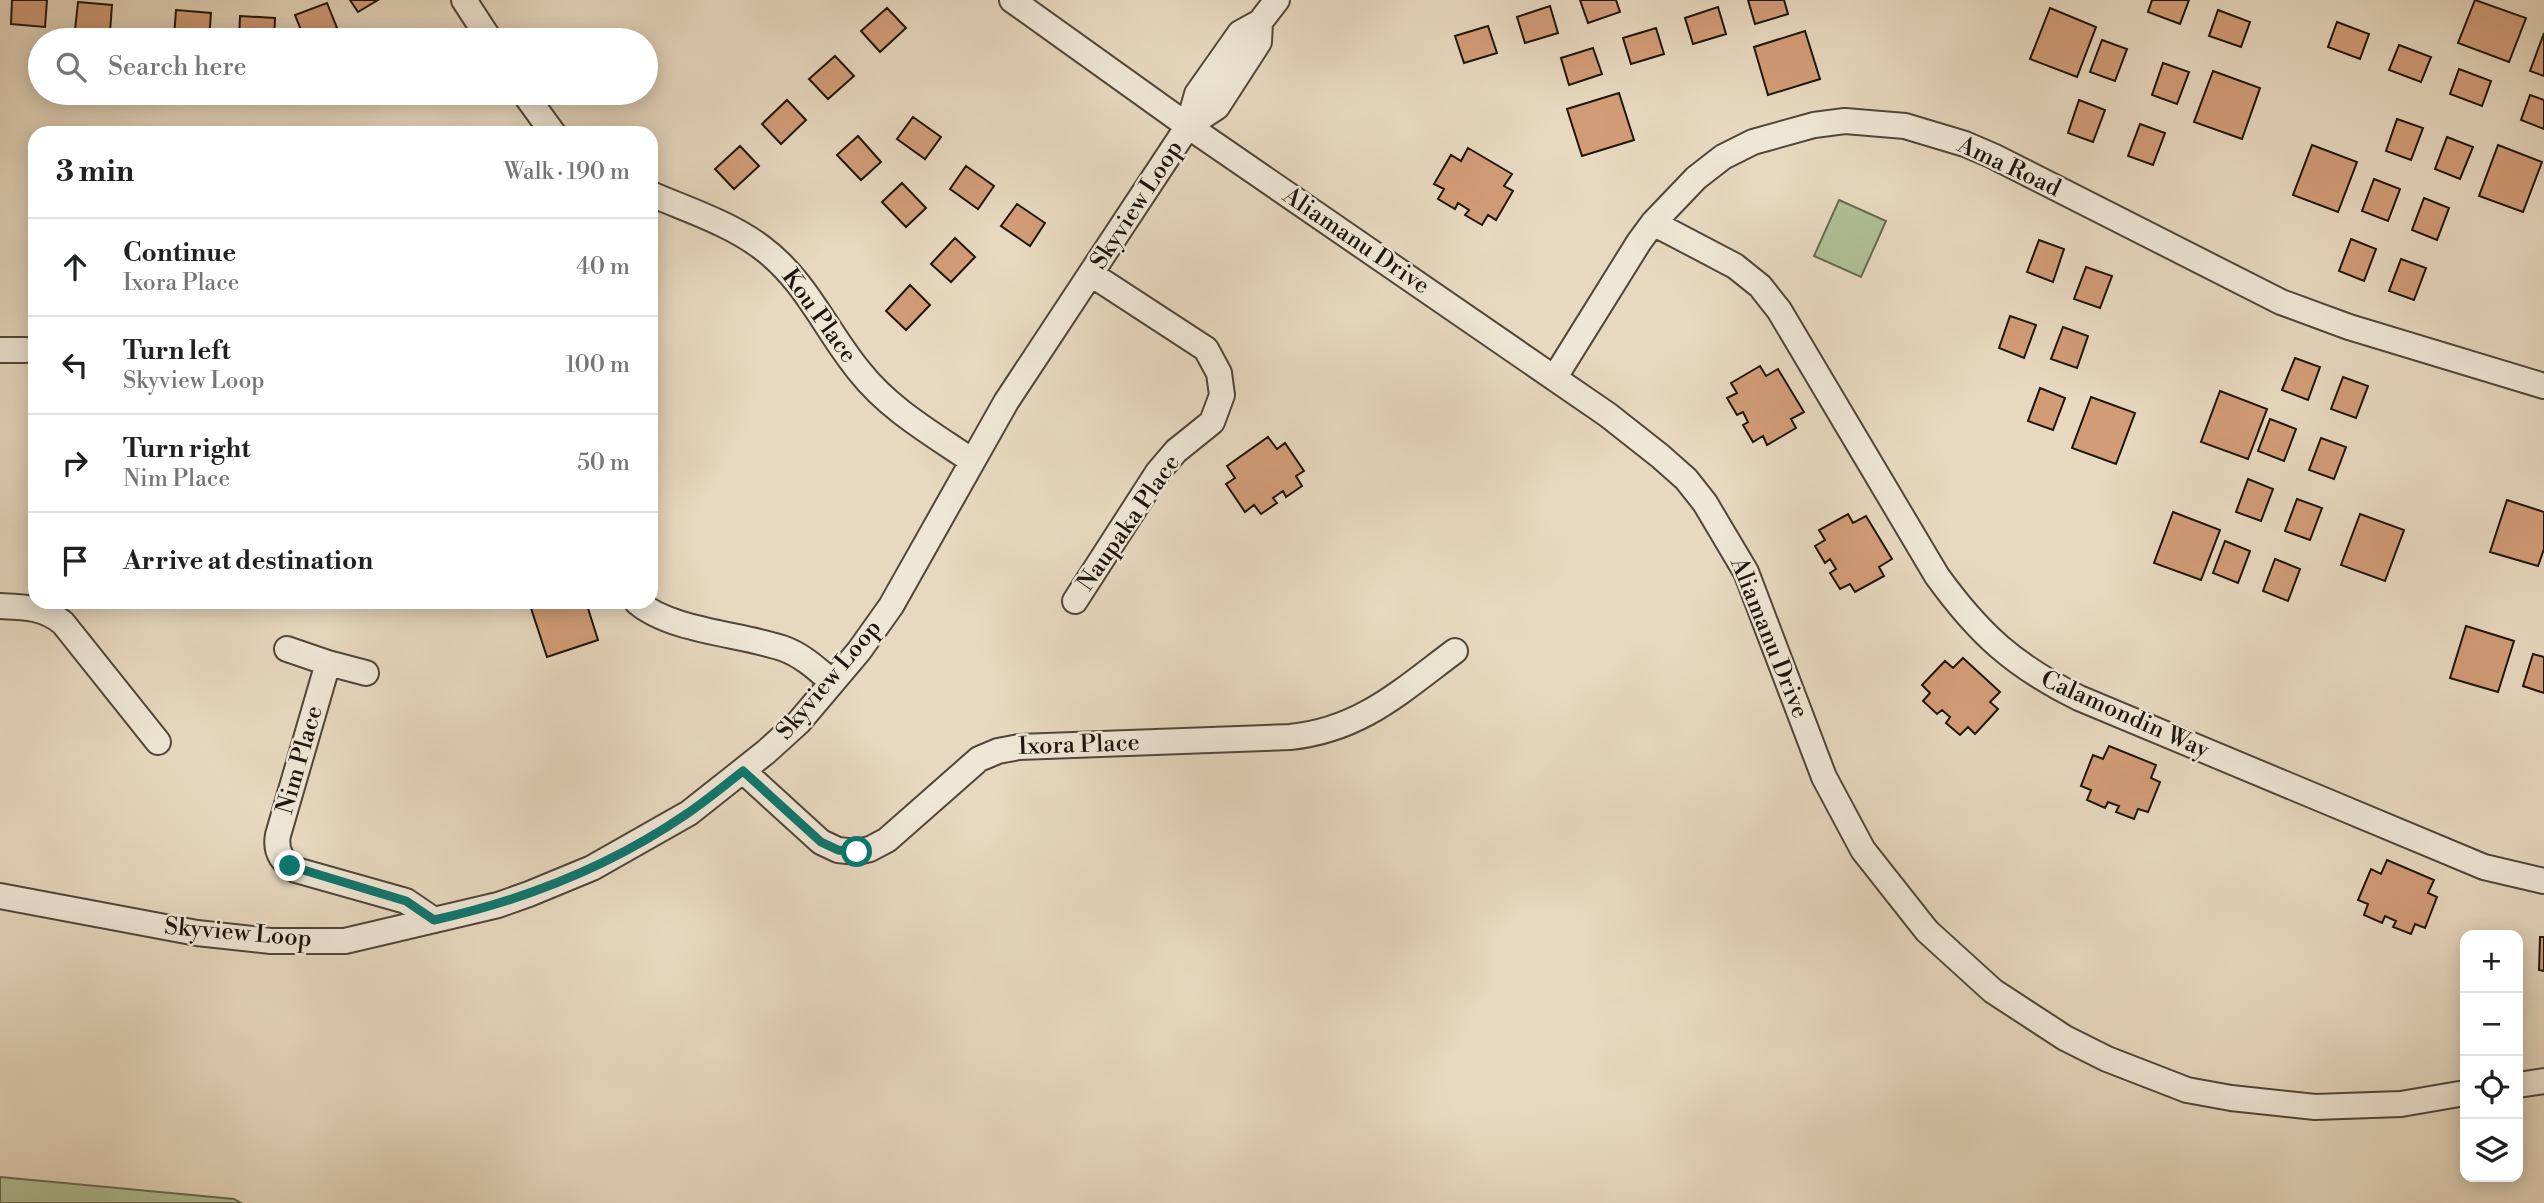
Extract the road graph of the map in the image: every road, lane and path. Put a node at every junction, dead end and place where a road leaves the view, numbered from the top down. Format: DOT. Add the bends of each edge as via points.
graph roads {
  1 [pos="464,0"];
  2 [pos="1012,0"];
  3 [pos="1277,0"];
  4 [pos="482,28"];
  5 [pos="530,105"];
  6 [pos="540,126"];
  7 [pos="1188,126"];
  8 [pos="658,197"];
  9 [pos="1653,223"];
  10 [pos="1091,274"];
  11 [pos="0,350"];
  12 [pos="25,350"];
  13 [pos="1555,377"];
  14 [pos="2544,386"];
  15 [pos="972,461"];
  16 [pos="1075,601"];
  17 [pos="0,606"];
  18 [pos="28,608"];
  19 [pos="37,609"];
  20 [pos="648,609"];
  21 [pos="287,649"];
  22 [pos="1455,652"];
  23 [pos="328,663"];
  24 [pos="366,673"];
  25 [pos="832,682"];
  26 [pos="158,742"];
  27 [pos="743,771"];
  28 [pos="2544,881"];
  29 [pos="0,896"];
  30 [pos="434,920"];
  31 [pos="2544,1081"];
  32 [pos="2523,1084"];
  33 [pos="2460,1095"];
  1 -- 4 [label="street"];
  2 -- 7 [label="street, Aliamanu Drive"];
  3 -- 7 [label="street, Skyview Loop" via="1260,22 1240,33 1197,94"];
  5 -- 6 [label="street"];
  7 -- 10 [label="street, Skyview Loop"];
  7 -- 13 [label="street, Aliamanu Drive"];
  8 -- 15 [label="street, Kou Place" via="743,235 771,255 796,279 878,392"];
  9 -- 13 [label="street, Ama Road"];
  9 -- 14 [label="street, Ama Road" via="1696,178 1752,142 1845,121 1905,125 1993,156 2291,306"];
  9 -- 28 [label="street, Calamondin Way" via="1735,266 1760,286 1779,310 1937,576 1984,635 2013,660 2078,698 2472,862"];
  10 -- 15 [label="street, Skyview Loop"];
  10 -- 16 [label="street, Naupaka Place" via="1206,349 1217,367 1222,395 1212,422 1158,472"];
  11 -- 12 [label="street"];
  13 -- 33 [label="street, Aliamanu Drive" via="1634,434 1686,479 1705,503 1746,572 1824,777 1863,850 1927,931 1993,991 2065,1038 2186,1090 2315,1107 2402,1104"];
  15 -- 25 [label="street, Skyview Loop" via="891,606"];
  17 -- 18 [label="street"];
  19 -- 26 [label="street" via="58,619"];
  20 -- 25 [label="street" via="662,618 783,649 805,659"];
  21 -- 23 [label="street"];
  22 -- 27 [label="street, Ixora Place" via="1374,710 1325,732 998,751 970,765 887,840 863,851 844,852 821,842"];
  23 -- 24 [label="street"];
  23 -- 30 [label="street, Nim Place" via="278,835 279,852 296,870 406,901"];
  25 -- 27 [label="street, Skyview Loop" via="799,722"];
  27 -- 30 [label="street, Skyview Loop" via="688,813 592,868 498,905"];
  29 -- 30 [label="street, Skyview Loop" via="197,933 271,941 345,941"];
  31 -- 32 [label="street"];
}
